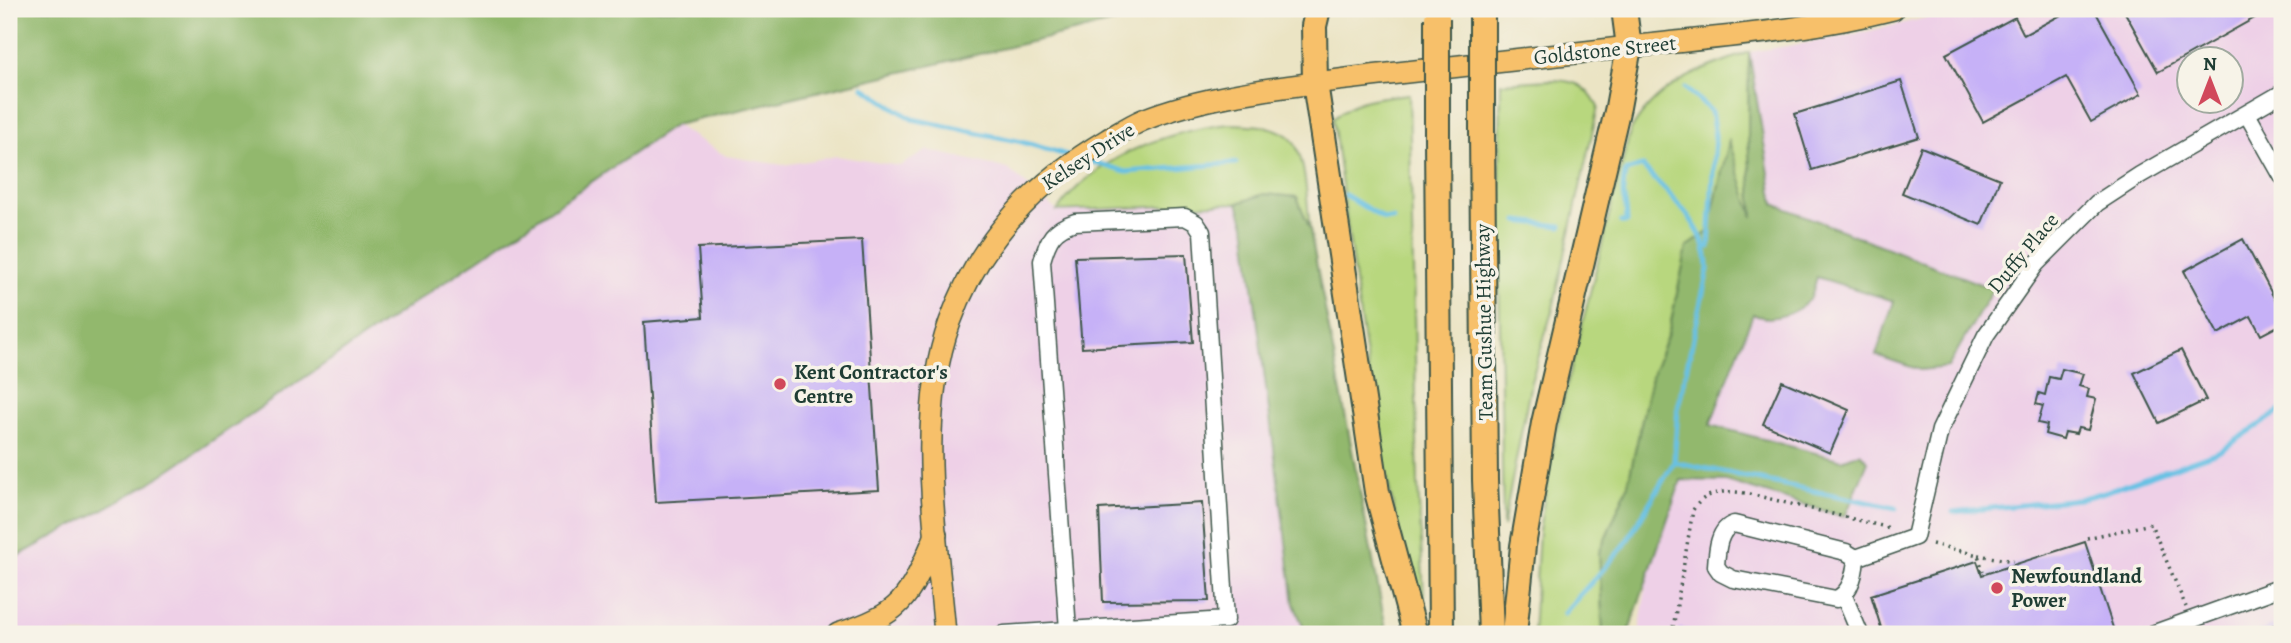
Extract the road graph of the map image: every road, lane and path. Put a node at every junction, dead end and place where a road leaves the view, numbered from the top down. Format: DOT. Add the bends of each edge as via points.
graph roads {
  1 [pos="1318,9"];
  2 [pos="1624,9"];
  3 [pos="1893,9"];
  4 [pos="1482,10"];
  5 [pos="1437,13"];
  6 [pos="1629,47"];
  7 [pos="1315,83"];
  8 [pos="2282,93"];
  9 [pos="2247,114"];
  10 [pos="2282,176"];
  11 [pos="937,533"];
  12 [pos="2087,538"];
  13 [pos="1932,544"];
  14 [pos="1978,555"];
  15 [pos="1856,558"];
  16 [pos="2013,561"];
  17 [pos="1983,571"];
  18 [pos="2282,587"];
  19 [pos="1844,596"];
  20 [pos="2186,608"];
  21 [pos="1078,631"];
  22 [pos="838,634"];
  23 [pos="945,634"];
  24 [pos="1004,634"];
  25 [pos="1415,634"];
  26 [pos="1441,634"];
  27 [pos="1491,634"];
  28 [pos="1514,634"];
  29 [pos="1860,634"];
  30 [pos="2152,634"];
  1 -- 7 [label="highway"];
  2 -- 6 [label="highway"];
  3 -- 6 [label="main road, Goldstone Street" via="1783,31"];
  4 -- 27 [label="highway, Team Gushue Highway, bridge" via="1485,480"];
  5 -- 26 [label="highway, bridge"];
  6 -- 7 [label="main road, Goldstone Street"];
  6 -- 28 [label="highway" via="1544,423"];
  7 -- 11 [label="main road, Kelsey Drive" via="1230,96 1142,120 1080,156 1030,195 996,236 949,324 937,372 931,462"];
  7 -- 25 [label="highway" via="1377,492"];
  8 -- 9 [label="street, Duffy Place"];
  9 -- 10 [label="street"];
  9 -- 15 [label="street, Duffy Place" via="2098,203 2036,264 1986,335 1940,430 1915,537"];
  11 -- 22 [label="main road" via="918,577 901,602 875,622"];
  11 -- 23 [label="main road, Kelsey Drive"];
  12 -- 20 [label="path" via="2151,524"];
  13 -- 14 [label="path"];
  14 -- 16 [label="path"];
  14 -- 17 [label="path"];
  15 -- 19 [label="street"];
  15 -- 19 [label="street" via="1743,524 1726,526 1722,532 1716,566 1721,573 1836,599"];
  18 -- 30 [label="street"];
  19 -- 29 [label="street"];
  21 -- 21 [label="street" via="1226,620 1202,232 1196,222 1185,217 1075,222 1048,238 1042,261"];
  21 -- 24 [label="street"];
}
